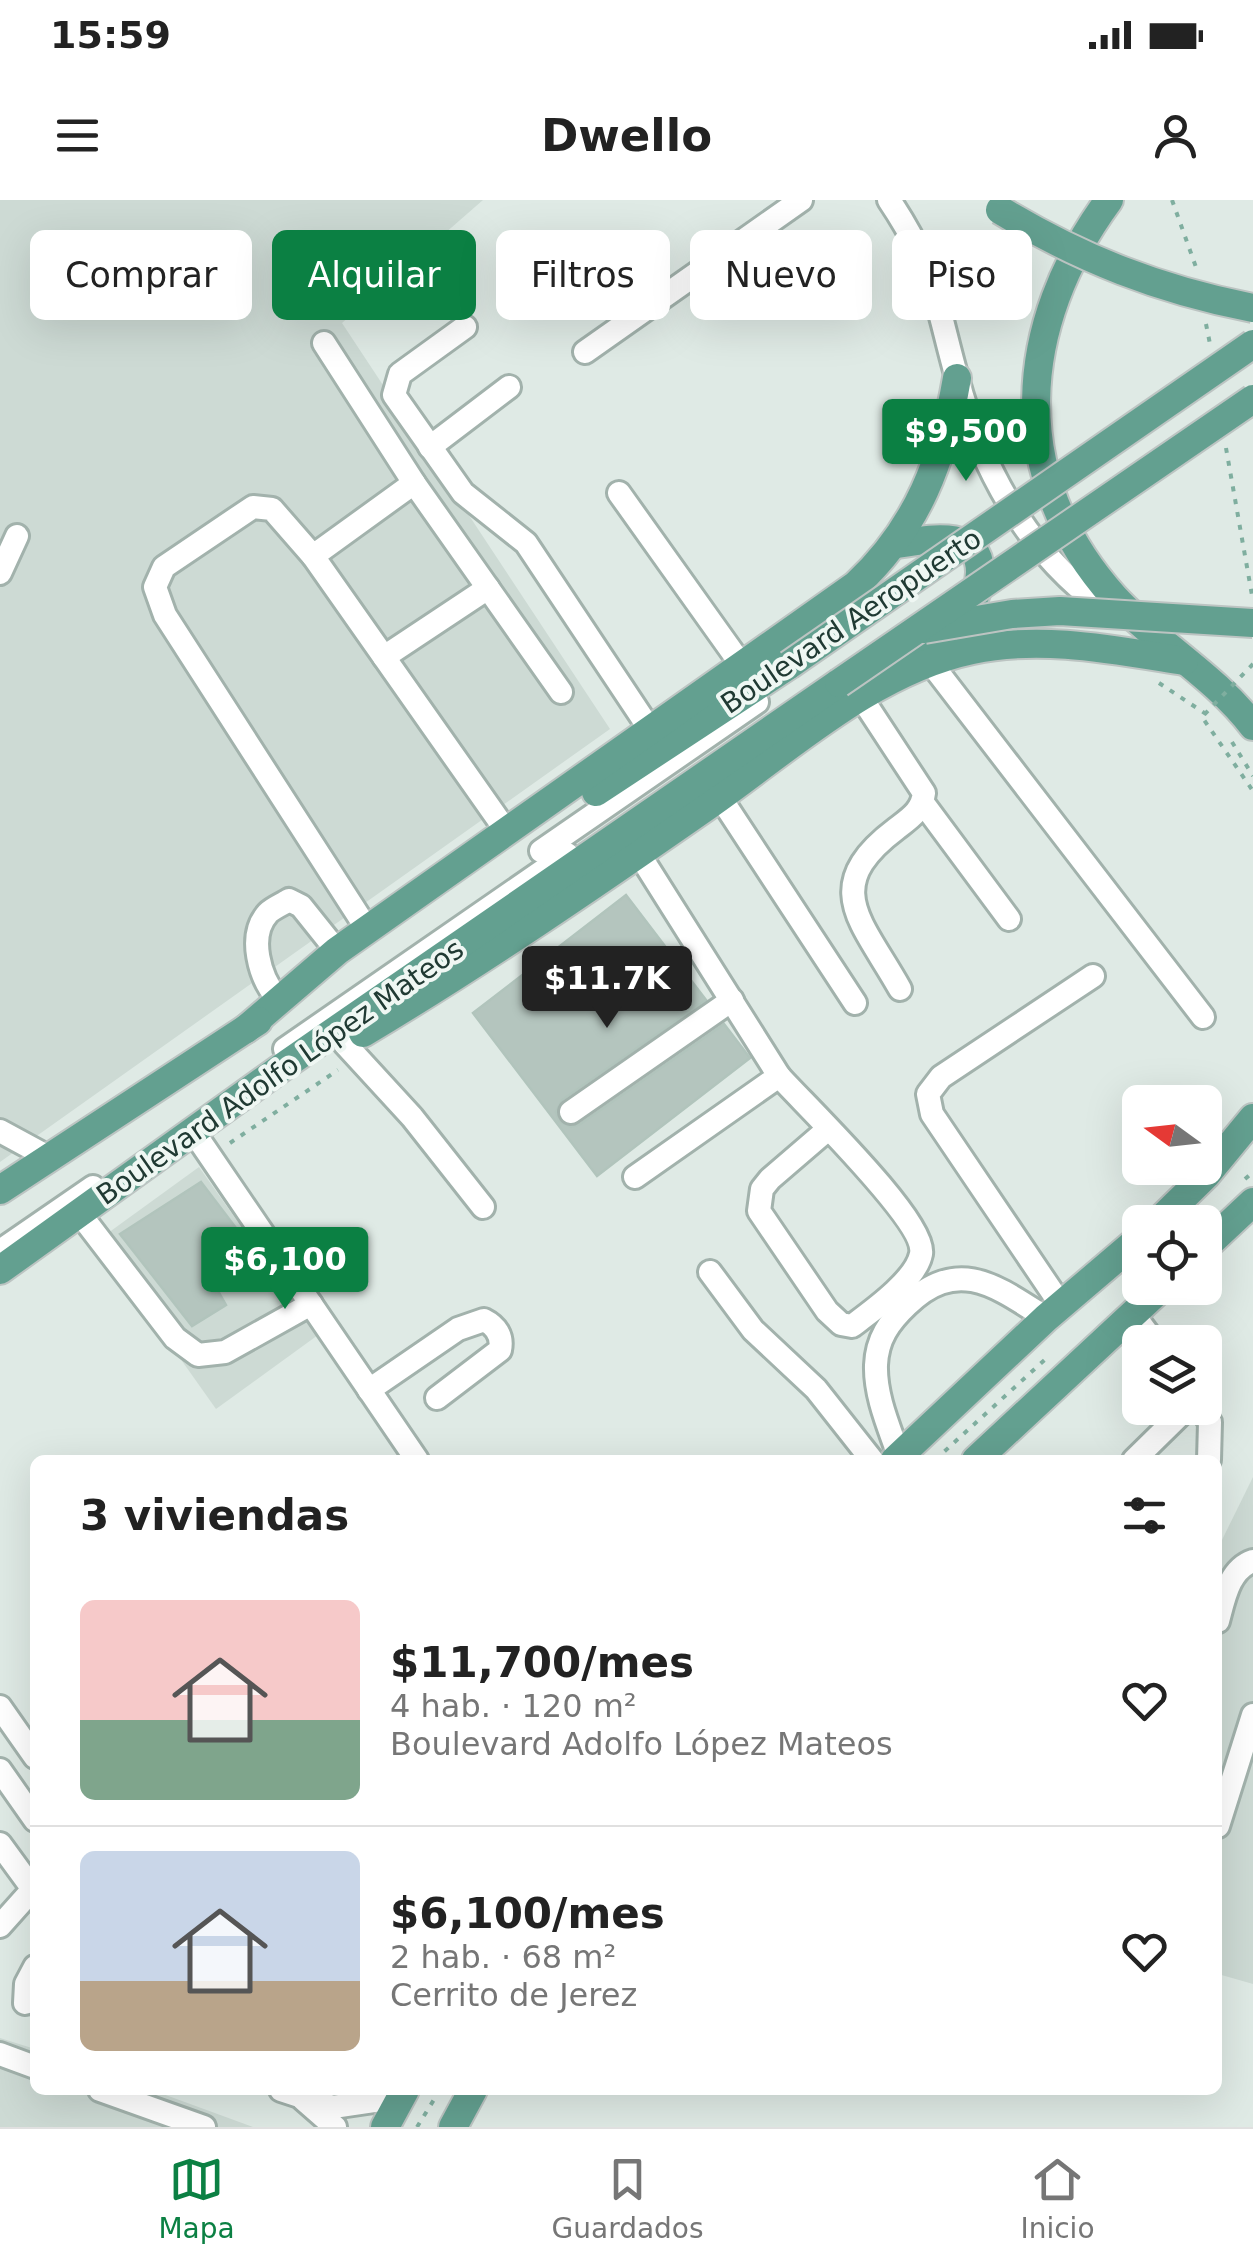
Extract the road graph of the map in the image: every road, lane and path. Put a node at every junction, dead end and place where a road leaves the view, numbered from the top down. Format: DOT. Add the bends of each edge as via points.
graph roads {
  1 [pos="800,200"];
  2 [pos="888,200"];
  3 [pos="987,200"];
  4 [pos="1109,200"];
  5 [pos="1253,308"];
  6 [pos="465,327"];
  7 [pos="324,343"];
  8 [pos="1253,344"];
  9 [pos="585,352"];
  10 [pos="956,378"];
  11 [pos="510,387"];
  12 [pos="1253,400"];
  13 [pos="1226,442"];
  14 [pos="430,447"];
  15 [pos="414,483"];
  16 [pos="620,493"];
  17 [pos="17,536"];
  18 [pos="897,544"];
  19 [pos="313,556"];
  20 [pos="0,573"];
  21 [pos="488,588"];
  22 [pos="1253,602"];
  23 [pos="1253,623"];
  24 [pos="912,631"];
  25 [pos="384,657"];
  26 [pos="1184,661"];
  27 [pos="930,662"];
  28 [pos="1253,664"];
  29 [pos="826,666"];
  30 [pos="743,667"];
  31 [pos="562,692"];
  32 [pos="864,695"];
  33 [pos="1253,726"];
  34 [pos="651,731"];
  35 [pos="1248,768"];
  36 [pos="1253,776"];
  37 [pos="1253,791"];
  38 [pos="720,797"];
  39 [pos="923,803"];
  40 [pos="506,832"];
  41 [pos="550,854"];
  42 [pos="639,854"];
  43 [pos="1009,919"];
  44 [pos="367,929"];
  45 [pos="337,951"];
  46 [pos="1092,976"];
  47 [pos="900,988"];
  48 [pos="278,998"];
  49 [pos="732,1000"];
  50 [pos="855,1002"];
  51 [pos="1203,1017"];
  52 [pos="246,1029"];
  53 [pos="345,1044"];
  54 [pos="288,1064"];
  55 [pos="779,1076"];
  56 [pos="571,1112"];
  57 [pos="1253,1118"];
  58 [pos="827,1130"];
  59 [pos="0,1131"];
  60 [pos="1253,1133"];
  61 [pos="194,1134"];
  62 [pos="1222,1156"];
  63 [pos="48,1158"];
  64 [pos="1222,1161"];
  65 [pos="635,1177"];
  66 [pos="1196,1185"];
  67 [pos="0,1190"];
  68 [pos="1253,1202"];
  69 [pos="1175,1205"];
  70 [pos="483,1207"];
  71 [pos="80,1214"];
  72 [pos="1222,1230"];
  73 [pos="0,1251"];
  74 [pos="1122,1253"];
  75 [pos="0,1270"];
  76 [pos="710,1272"];
  77 [pos="311,1304"];
  78 [pos="1143,1305"];
  79 [pos="1053,1311"];
  80 [pos="1133,1314"];
  81 [pos="1141,1325"];
  82 [pos="1052,1353"];
  83 [pos="369,1390"];
  84 [pos="437,1398"];
  85 [pos="1170,1425"];
  86 [pos="1210,1425"];
  87 [pos="414,1455"];
  88 [pos="885,1455"];
  89 [pos="888,1455"];
  90 [pos="893,1455"];
  91 [pos="940,1455"];
  92 [pos="981,1455"];
  93 [pos="1139,1455"];
  94 [pos="1208,1455"];
  95 [pos="1253,1561"];
  96 [pos="1222,1607"];
  97 [pos="0,1707"];
  98 [pos="1253,1715"];
  99 [pos="30,1749"];
  100 [pos="0,1758"];
  101 [pos="0,1770"];
  102 [pos="30,1813"];
  103 [pos="1222,1813"];
  104 [pos="1,1848"];
  105 [pos="30,1885"];
  106 [pos="30,1894"];
  107 [pos="0,1926"];
  108 [pos="30,1976"];
  109 [pos="30,2002"];
  110 [pos="0,2004"];
  111 [pos="0,2054"];
  112 [pos="30,2065"];
  113 [pos="114,2095"];
  114 [pos="292,2095"];
  115 [pos="295,2095"];
  116 [pos="399,2095"];
  117 [pos="402,2095"];
  118 [pos="437,2095"];
  119 [pos="471,2095"];
  120 [pos="204,2127"];
  121 [pos="335,2127"];
  122 [pos="385,2127"];
  123 [pos="417,2127"];
  124 [pos="453,2127"];
  1 -- 9 [label="street"];
  2 -- 10 [label="street" via="934,283"];
  3 -- 5 [label="main road, bridge" via="1094,263 1195,297"];
  4 -- 26 [label="main road, bridge" via="1066,266 1043,335 1034,391 1037,440 1058,510 1113,596"];
  6 -- 14 [label="street" via="395,380 394,395"];
  7 -- 15 [label="street"];
  8 -- 41 [label="main road, Boulevard Aeropuerto, bridge" via="789,665"];
  10 -- 18 [label="main road" via="937,469"];
  10 -- 26 [label="street" via="993,480 1045,553 1098,604"];
  11 -- 14 [label="street"];
  12 -- 24 [label="main road, Boulevard Aeropuerto, bridge"];
  13 -- 22 [label="path"];
  14 -- 34 [label="street" via="463,493 526,543"];
  15 -- 19 [label="street"];
  15 -- 21 [label="street"];
  16 -- 30 [label="street"];
  17 -- 20 [label="street"];
  18 -- 30 [label="main road" via="856,586"];
  18 -- 32 [label="main road" via="943,538 971,547 980,562 978,592 958,619"];
  19 -- 25 [label="street"];
  19 -- 44 [label="street" via="272,509 253,507 164,567 157,599"];
  21 -- 25 [label="street"];
  21 -- 31 [label="street"];
  23 -- 24 [label="main road, bridge" via="1060,611"];
  24 -- 41 [label="main road, Boulevard Aeropuerto, bridge"];
  25 -- 40 [label="street"];
  26 -- 27 [label="main road" via="1097,647 1011,644"];
  26 -- 33 [label="main road"];
  27 -- 32 [label="main road"];
  27 -- 51 [label="street"];
  28 -- 37 [label="path, bridge" via="1202,718"];
  29 -- 41 [label="street"];
  30 -- 34 [label="main road"];
  32 -- 38 [label="main road"];
  32 -- 39 [label="street" via="921,784"];
  34 -- 40 [label="main road"];
  35 -- 36 [label="path"];
  38 -- 42 [label="main road"];
  38 -- 50 [label="street"];
  39 -- 43 [label="street"];
  39 -- 47 [label="street" via="866,853 851,890"];
  40 -- 44 [label="main road"];
  41 -- 52 [label="main road, Boulevard Adolfo López Mateos"];
  41 -- 54 [label="main road, Boulevard Adolfo López Mateos"];
  41 -- 73 [label="street"];
  42 -- 49 [label="street"];
  42 -- 53 [label="main road"];
  44 -- 45 [label="main road"];
  45 -- 48 [label="main road"];
  45 -- 48 [label="street" via="301,906 289,900 266,914 256,942 266,984"];
  46 -- 79 [label="street" via="941,1077 928,1094 932,1114"];
  48 -- 52 [label="main road"];
  49 -- 55 [label="street"];
  49 -- 56 [label="street"];
  52 -- 63 [label="main road, Boulevard Adolfo López Mateos"];
  53 -- 54 [label="main road"];
  53 -- 70 [label="street"];
  54 -- 61 [label="main road, Boulevard Adolfo López Mateos"];
  55 -- 58 [label="street"];
  55 -- 65 [label="street"];
  57 -- 62 [label="main road"];
  58 -- 58 [label="street" via="896,1202 921,1241 910,1273 852,1326 827,1311 760,1211 770,1179"];
  59 -- 63 [label="street"];
  60 -- 64 [label="main road"];
  61 -- 71 [label="main road, Boulevard Adolfo López Mateos"];
  61 -- 77 [label="street"];
  63 -- 67 [label="main road, Boulevard Adolfo López Mateos"];
  66 -- 69 [label="main road"];
  68 -- 72 [label="main road"];
  71 -- 75 [label="main road, Boulevard Adolfo López Mateos"];
  71 -- 77 [label="street" via="184,1348 198,1356 226,1352"];
  74 -- 79 [label="main road"];
  76 -- 88 [label="street" via="753,1330"];
  77 -- 83 [label="street"];
  78 -- 80 [label="main road"];
  79 -- 89 [label="street" via="984,1281 940,1280 920,1292 889,1324 878,1349"];
  79 -- 90 [label="main road"];
  80 -- 81 [label="street"];
  80 -- 92 [label="main road"];
  82 -- 91 [label="path"];
  83 -- 84 [label="street" via="458,1329 484,1320 492,1324 500,1350"];
  83 -- 87 [label="street"];
  85 -- 93 [label="street"];
  86 -- 94 [label="street"];
  95 -- 96 [label="street" via="1242,1565"];
  97 -- 99 [label="street"];
  98 -- 103 [label="street"];
  99 -- 100 [label="street"];
  101 -- 102 [label="street"];
  104 -- 105 [label="street"];
  106 -- 107 [label="street"];
  108 -- 109 [label="street"];
  109 -- 110 [label="street"];
  111 -- 112 [label="street"];
  113 -- 120 [label="street"];
  114 -- 121 [label="street"];
  115 -- 116 [label="street" via="345,2107"];
  117 -- 122 [label="main road"];
  118 -- 123 [label="path"];
  119 -- 124 [label="main road"];
}
